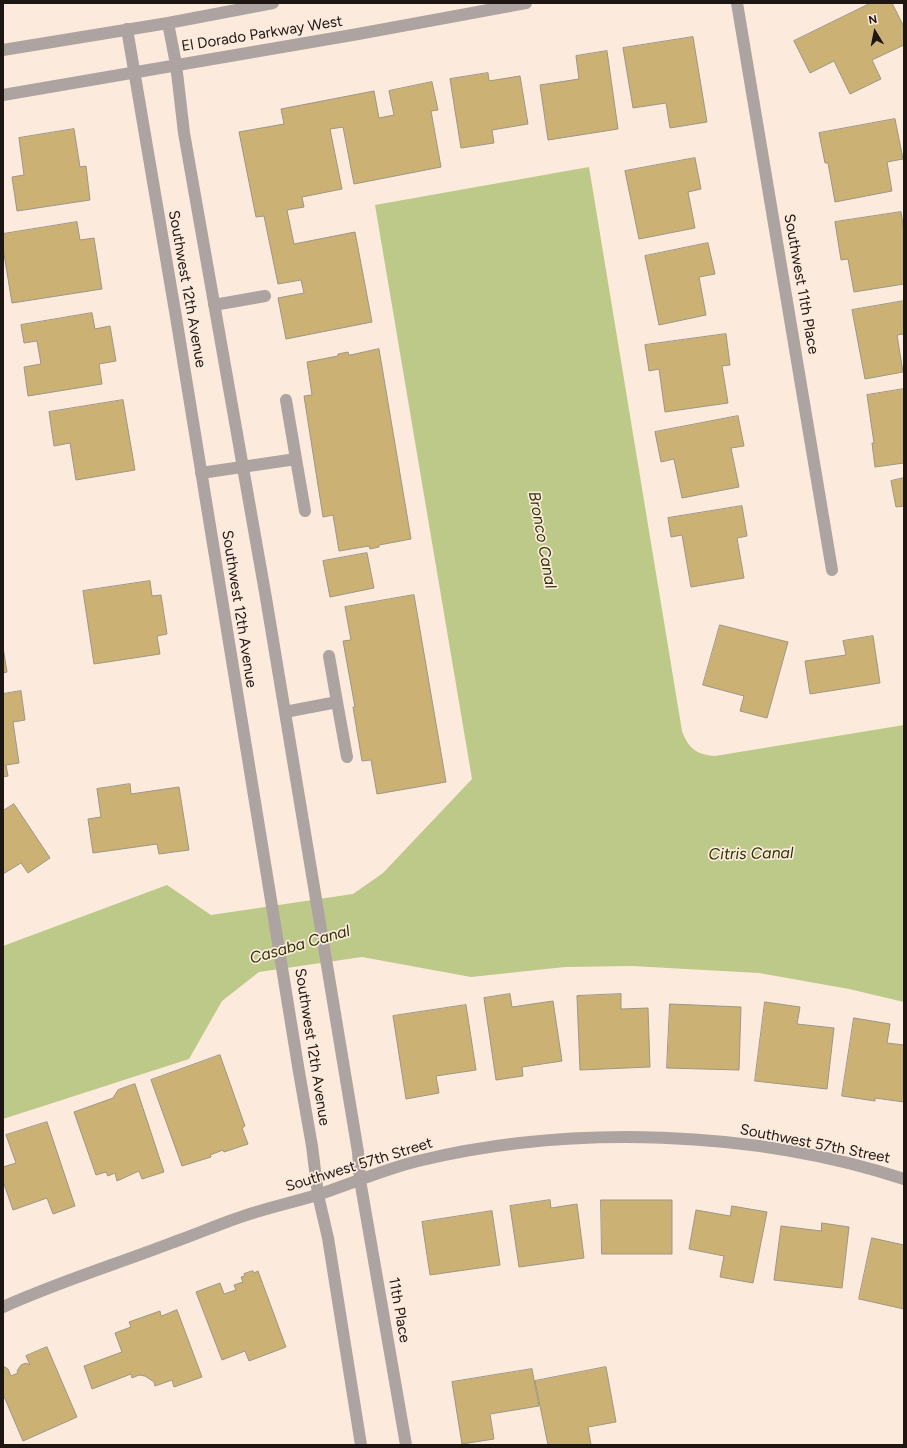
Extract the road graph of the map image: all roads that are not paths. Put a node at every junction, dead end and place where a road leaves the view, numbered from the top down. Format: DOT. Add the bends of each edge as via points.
graph roads {
  1 [pos="273,3"];
  2 [pos="526,3"];
  3 [pos="737,3"];
  4 [pos="168,23"];
  5 [pos="127,29"];
  6 [pos="3,50"];
  7 [pos="176,64"];
  8 [pos="135,72"];
  9 [pos="3,95"];
  10 [pos="265,296"];
  11 [pos="214,305"];
  12 [pos="286,400"];
  13 [pos="296,458"];
  14 [pos="243,467"];
  15 [pos="201,473"];
  16 [pos="305,511"];
  17 [pos="832,570"];
  18 [pos="329,656"];
  19 [pos="337,702"];
  20 [pos="285,712"];
  21 [pos="347,757"];
  22 [pos="904,1179"];
  23 [pos="360,1180"];
  24 [pos="318,1194"];
  25 [pos="3,1307"];
  26 [pos="361,1445"];
  27 [pos="406,1445"];
  1 -- 4 [label="street, El Dorado Parkway West"];
  2 -- 7 [label="street, El Dorado Parkway West"];
  3 -- 17 [label="street, Southwest 11th Place"];
  4 -- 5 [label="street, El Dorado Parkway West"];
  4 -- 7 [label="street, Southwest 12th Avenue"];
  5 -- 6 [label="street, El Dorado Parkway West"];
  5 -- 8 [label="street, Southwest 12th Avenue"];
  7 -- 8 [label="street, El Dorado Parkway West"];
  7 -- 11 [label="street, Southwest 12th Avenue" via="184,133"];
  8 -- 9 [label="street, El Dorado Parkway West"];
  8 -- 15 [label="street, Southwest 12th Avenue"];
  10 -- 11 [label="street"];
  11 -- 14 [label="street, Southwest 12th Avenue"];
  12 -- 13 [label="street"];
  13 -- 14 [label="street"];
  13 -- 16 [label="street"];
  14 -- 15 [label="street"];
  14 -- 20 [label="street, Southwest 12th Avenue"];
  15 -- 24 [label="street, Southwest 12th Avenue"];
  18 -- 19 [label="street"];
  19 -- 20 [label="street"];
  19 -- 21 [label="street"];
  20 -- 23 [label="street, Southwest 12th Avenue" via="358,1152"];
  22 -- 23 [label="street, Southwest 57th Street" via="855,1165 789,1151 720,1141 644,1137 581,1138 511,1144 418,1161"];
  23 -- 24 [label="street, Southwest 57th Street"];
  23 -- 27 [label="street, 11th Place"];
  24 -- 25 [label="street, Southwest 57th Street" via="253,1213"];
  24 -- 26 [label="street" via="328,1238"];
}
